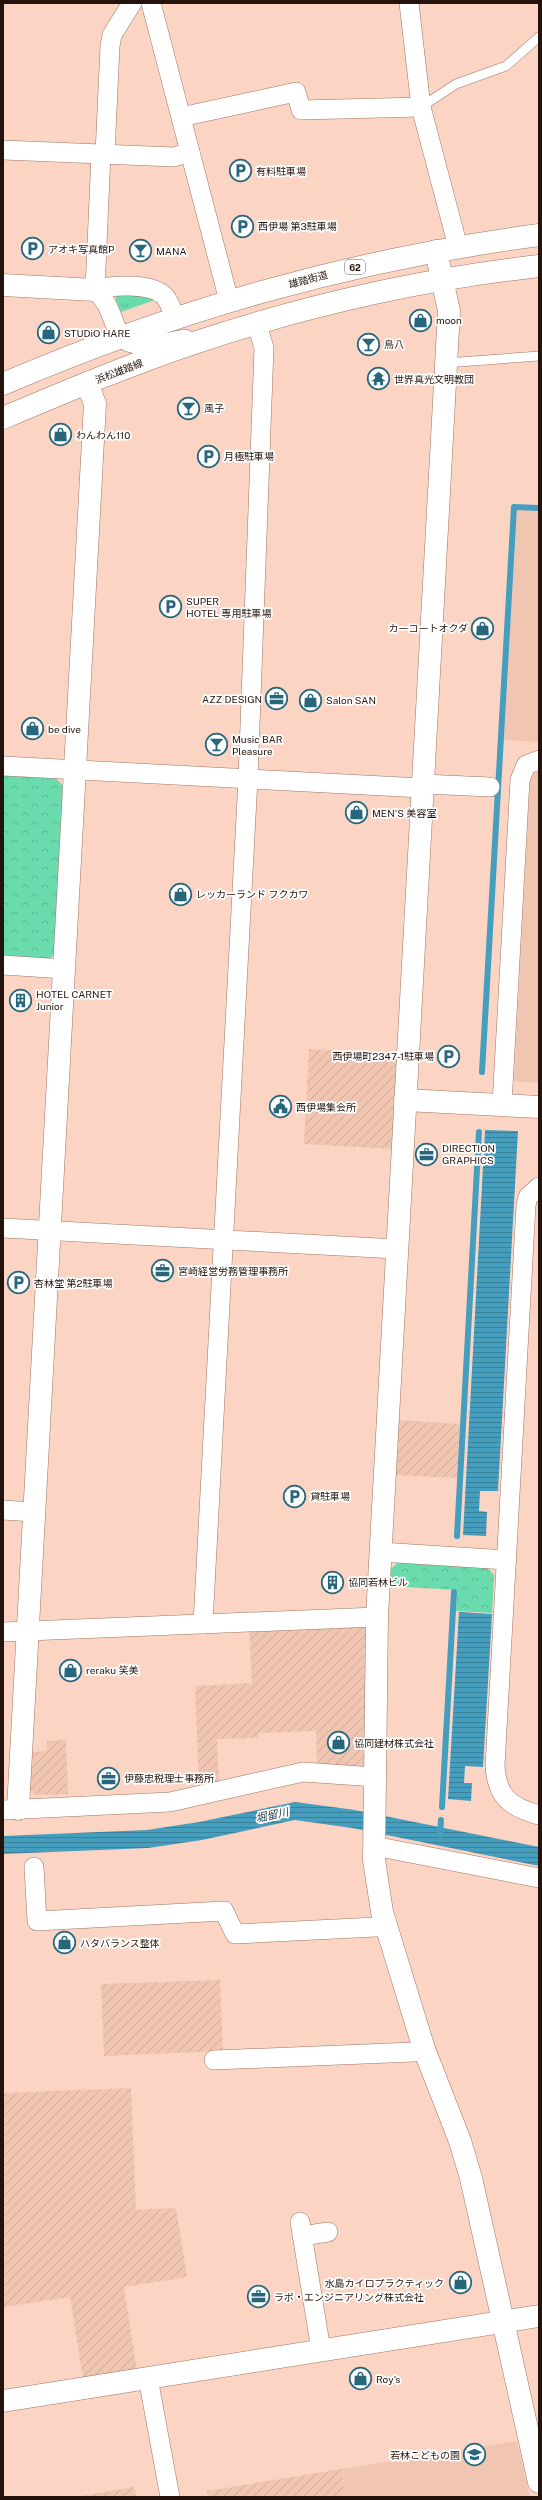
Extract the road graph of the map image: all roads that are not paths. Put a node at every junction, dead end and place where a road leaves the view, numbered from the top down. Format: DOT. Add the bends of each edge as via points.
graph roads {
  1 [pos="132,3"];
  2 [pos="151,3"];
  3 [pos="410,3"];
  4 [pos="539,37"];
  5 [pos="421,107"];
  6 [pos="181,117"];
  7 [pos="3,150"];
  8 [pos="190,152"];
  9 [pos="103,154"];
  10 [pos="539,235"];
  11 [pos="458,247"];
  12 [pos="436,251"];
  13 [pos="539,266"];
  14 [pos="442,280"];
  15 [pos="3,285"];
  16 [pos="95,290"];
  17 [pos="229,301"];
  18 [pos="175,318"];
  19 [pos="247,326"];
  20 [pos="120,337"];
  21 [pos="539,356"];
  22 [pos="446,363"];
  23 [pos="87,383"];
  24 [pos="3,384"];
  25 [pos="3,418"];
  26 [pos="539,760"];
  27 [pos="3,766"];
  28 [pos="75,770"];
  29 [pos="248,779"];
  30 [pos="423,786"];
  31 [pos="490,787"];
  32 [pos="3,965"];
  33 [pos="64,969"];
  34 [pos="405,1100"];
  35 [pos="502,1105"];
  36 [pos="539,1107"];
  37 [pos="539,1187"];
  38 [pos="3,1228"];
  39 [pos="49,1231"];
  40 [pos="222,1240"];
  41 [pos="397,1249"];
  42 [pos="3,1510"];
  43 [pos="33,1512"];
  44 [pos="380,1552"];
  45 [pos="507,1560"];
  46 [pos="377,1617"];
  47 [pos="202,1624"];
  48 [pos="27,1631"];
  49 [pos="3,1632"];
  50 [pos="375,1777"];
  51 [pos="11,1809"];
  52 [pos="539,1815"];
  53 [pos="374,1843"];
  54 [pos="34,1867"];
  55 [pos="539,1878"];
  56 [pos="386,1924"];
  57 [pos="424,2049"];
  58 [pos="214,2060"];
  59 [pos="328,2232"];
  60 [pos="539,2316"];
  61 [pos="503,2320"];
  62 [pos="321,2350"];
  63 [pos="148,2378"];
  64 [pos="3,2401"];
  65 [pos="539,2482"];
  66 [pos="170,2497"];
  1 -- 9 [label="street" via="112,35"];
  2 -- 6 [label="street"];
  3 -- 5 [label="street"];
  4 -- 5 [label="lane" via="506,66 456,84"];
  5 -- 6 [label="street" via="301,110 296,92"];
  5 -- 11 [label="street"];
  6 -- 8 [label="street"];
  7 -- 9 [label="street"];
  8 -- 9 [label="street" via="174,157"];
  8 -- 17 [label="street"];
  9 -- 16 [label="street"];
  10 -- 11 [label="street, 雄踏街道 / 62"];
  11 -- 12 [label="street, 雄踏街道 / 62"];
  12 -- 14 [label="street"];
  12 -- 17 [label="street, 雄踏街道 / 62" via="311,277"];
  13 -- 14 [label="street"];
  14 -- 19 [label="street" via="375,293"];
  14 -- 22 [label="street" via="449,312"];
  15 -- 16 [label="street"];
  16 -- 18 [label="street" via="114,286 155,290 168,302"];
  16 -- 20 [label="street" via="110,309"];
  17 -- 18 [label="street, 雄踏街道 / 62"];
  18 -- 20 [label="street, 62"];
  19 -- 20 [label="street" via="155,344 131,343"];
  19 -- 23 [label="street, 浜松雄踏線"];
  19 -- 29 [label="street" via="264,348"];
  20 -- 24 [label="street, 62"];
  21 -- 22 [label="lane"];
  22 -- 30 [label="street"];
  23 -- 25 [label="street, 浜松雄踏線"];
  23 -- 28 [label="street" via="95,404"];
  26 -- 35 [label="street" via="526,765 520,780"];
  27 -- 28 [label="street"];
  28 -- 29 [label="street"];
  28 -- 33 [label="street"];
  29 -- 30 [label="street"];
  29 -- 40 [label="street"];
  30 -- 31 [label="street"];
  30 -- 34 [label="street"];
  32 -- 33 [label="street"];
  33 -- 39 [label="street"];
  34 -- 35 [label="street"];
  34 -- 41 [label="street"];
  35 -- 36 [label="street"];
  37 -- 45 [label="street" via="528,1197 526,1205"];
  38 -- 39 [label="street"];
  39 -- 40 [label="street"];
  39 -- 43 [label="street"];
  40 -- 41 [label="street"];
  40 -- 47 [label="street"];
  41 -- 44 [label="street"];
  42 -- 43 [label="street"];
  43 -- 48 [label="street"];
  44 -- 45 [label="street"];
  44 -- 46 [label="street"];
  45 -- 52 [label="street" via="496,1782 503,1796 514,1806"];
  46 -- 47 [label="street"];
  46 -- 50 [label="street"];
  47 -- 48 [label="street"];
  48 -- 49 [label="street"];
  48 -- 51 [label="street"];
  50 -- 51 [label="street" via="303,1772 170,1802"];
  50 -- 53 [label="street"];
  53 -- 55 [label="street"];
  53 -- 56 [label="street" via="375,1878"];
  54 -- 56 [label="street" via="37,1920 224,1911 235,1934 376,1927"];
  56 -- 57 [label="street"];
  57 -- 58 [label="street" via="414,2052"];
  57 -- 61 [label="street" via="466,2159"];
  59 -- 62 [label="street" via="301,2229"];
  60 -- 61 [label="street"];
  61 -- 62 [label="street"];
  61 -- 65 [label="street"];
  62 -- 63 [label="street"];
  63 -- 64 [label="street"];
  63 -- 66 [label="street"];
}
